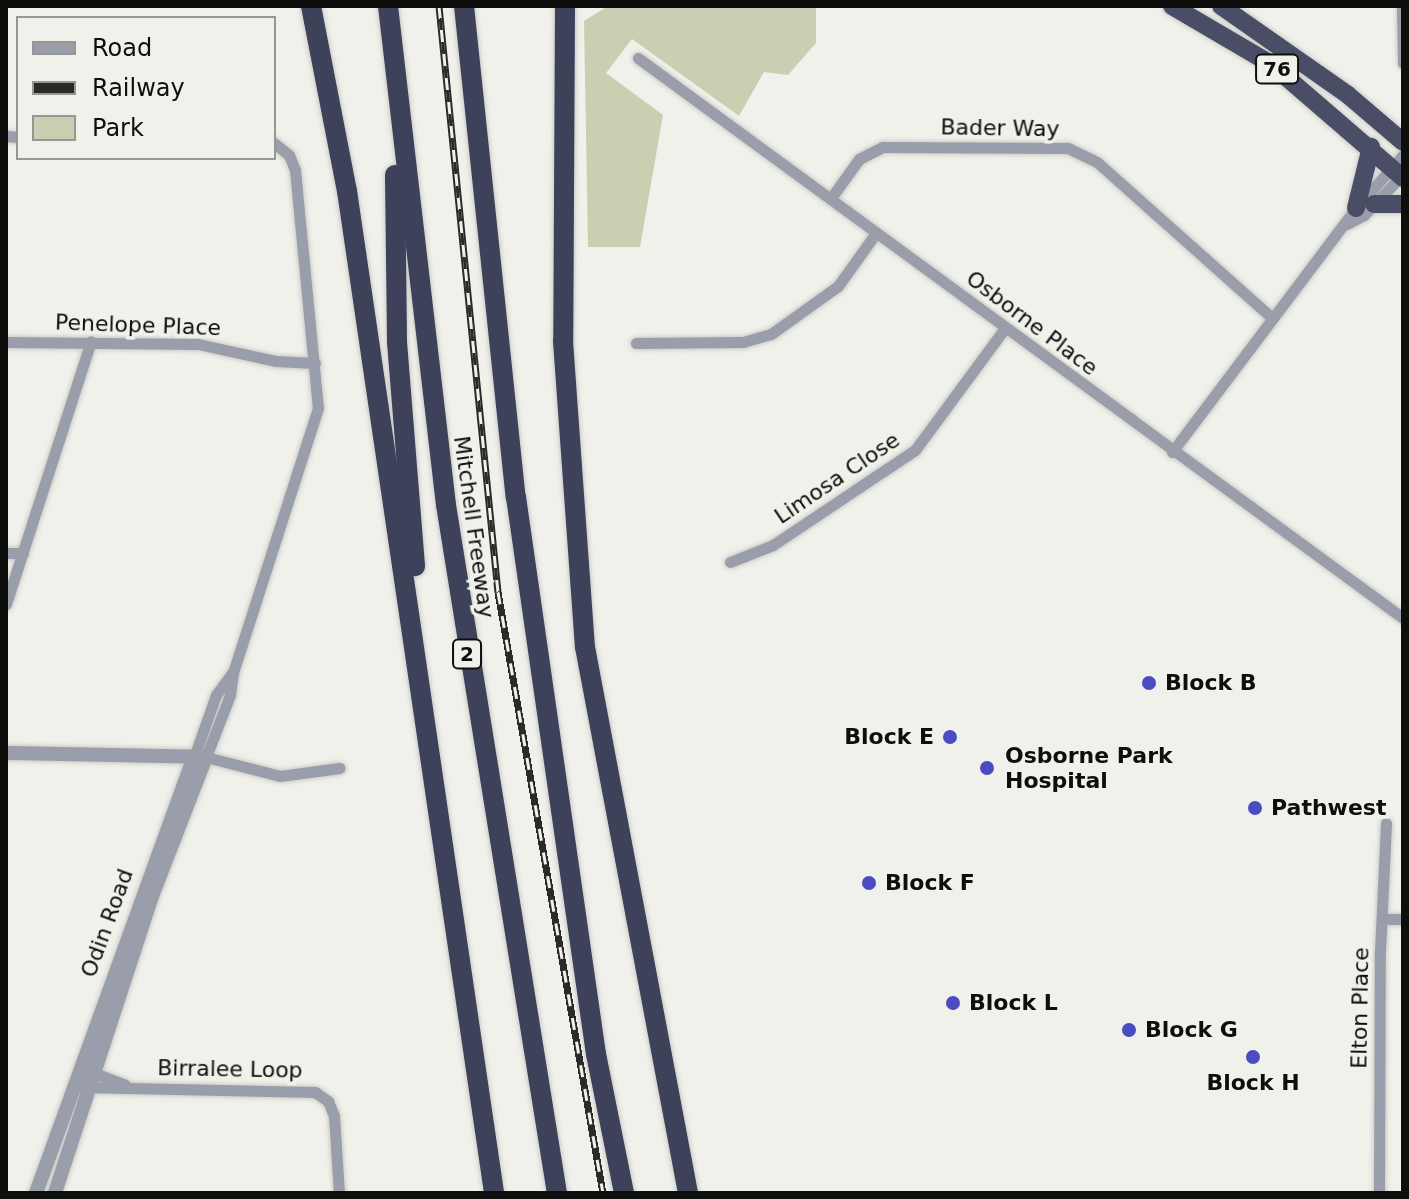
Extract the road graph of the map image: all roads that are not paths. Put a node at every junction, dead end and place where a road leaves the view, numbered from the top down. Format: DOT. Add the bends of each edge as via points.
graph roads {
  1 [pos="388,6"];
  2 [pos="464,6"];
  3 [pos="565,6"];
  4 [pos="1172,6"];
  5 [pos="1221,6"];
  6 [pos="1402,6"];
  7 [pos="310,11"];
  8 [pos="638,58"];
  9 [pos="1403,63"];
  10 [pos="397,112"];
  11 [pos="1403,142"];
  12 [pos="276,145"];
  13 [pos="1371,147"];
  14 [pos="1400,170"];
  15 [pos="831,198"];
  16 [pos="1403,204"];
  17 [pos="1365,206"];
  18 [pos="1346,225"];
  19 [pos="876,233"];
  20 [pos="1272,318"];
  21 [pos="1005,328"];
  22 [pos="91,341"];
  23 [pos="6,342"];
  24 [pos="636,343"];
  25 [pos="315,363"];
  26 [pos="1172,452"];
  27 [pos="6,553"];
  28 [pos="23,553"];
  29 [pos="730,562"];
  30 [pos="6,604"];
  31 [pos="1403,618"];
  32 [pos="6,753"];
  33 [pos="200,757"];
  34 [pos="431,758"];
  35 [pos="339,768"];
  36 [pos="1386,823"];
  37 [pos="1383,919"];
  38 [pos="1403,919"];
  39 [pos="87,1070"];
  40 [pos="74,1085"];
  41 [pos="129,1087"];
  42 [pos="89,1089"];
  43 [pos="681,1152"];
  44 [pos="36,1193"];
  45 [pos="55,1193"];
  46 [pos="339,1193"];
  47 [pos="494,1193"];
  48 [pos="557,1193"];
  49 [pos="624,1193"];
  50 [pos="688,1193"];
  51 [pos="695,1193"];
  52 [pos="1379,1193"];
  1 -- 10 [label="highway, Mitchell Freeway / 2"];
  2 -- 49 [label="highway, Mitchell Freeway" via="518,513 596,1054"];
  3 -- 43 [label="highway" via="563,341 585,647"];
  4 -- 13 [label="highway, 76" via="1269,63"];
  5 -- 11 [label="highway, 76" via="1348,95"];
  6 -- 9 [label="street"];
  7 -- 34 [label="highway" via="347,191"];
  8 -- 15 [label="street, Osborne Place"];
  10 -- 34 [label="highway" via="392,247 397,342"];
  10 -- 48 [label="highway, Mitchell Freeway / 2" via="480,743"];
  12 -- 25 [label="street, Odin Road" via="289,155 295,170"];
  13 -- 14 [label="highway, 76"];
  13 -- 17 [label="highway"];
  14 -- 17 [label="street"];
  14 -- 17 [label="street"];
  15 -- 19 [label="street, Osborne Place"];
  15 -- 20 [label="street, Bader Way" via="859,159 883,147 1068,148 1097,162"];
  16 -- 17 [label="highway"];
  17 -- 18 [label="street"];
  17 -- 18 [label="street"];
  18 -- 20 [label="street"];
  19 -- 21 [label="street, Osborne Place"];
  19 -- 24 [label="street" via="838,286 771,334 743,342"];
  20 -- 26 [label="street"];
  21 -- 26 [label="street, Osborne Place"];
  21 -- 29 [label="street, Limosa Close" via="915,450 773,545"];
  22 -- 23 [label="street, Penelope Place"];
  22 -- 25 [label="street, Penelope Place" via="229,347 275,361"];
  22 -- 28 [label="street"];
  25 -- 33 [label="street, Odin Road" via="318,408 233,673 216,695"];
  26 -- 31 [label="street, Osborne Place"];
  27 -- 28 [label="street"];
  28 -- 30 [label="street"];
  32 -- 33 [label="street"];
  33 -- 35 [label="street" via="280,776"];
  33 -- 39 [label="street, Odin Road"];
  34 -- 47 [label="highway"];
  36 -- 37 [label="street, Elton Place"];
  37 -- 38 [label="street"];
  37 -- 52 [label="street, Elton Place"];
  39 -- 40 [label="street, Odin Road"];
  39 -- 41 [label="street, Birralee Loop"];
  39 -- 42 [label="street, Odin Road"];
  40 -- 42 [label="street, Birralee Loop"];
  40 -- 44 [label="street, Odin Road"];
  41 -- 42 [label="street, Birralee Loop"];
  41 -- 46 [label="street, Birralee Loop" via="315,1092 328,1101 334,1116"];
  42 -- 45 [label="street, Odin Road"];
  43 -- 50 [label="highway"];
  43 -- 51 [label="highway"];
}
